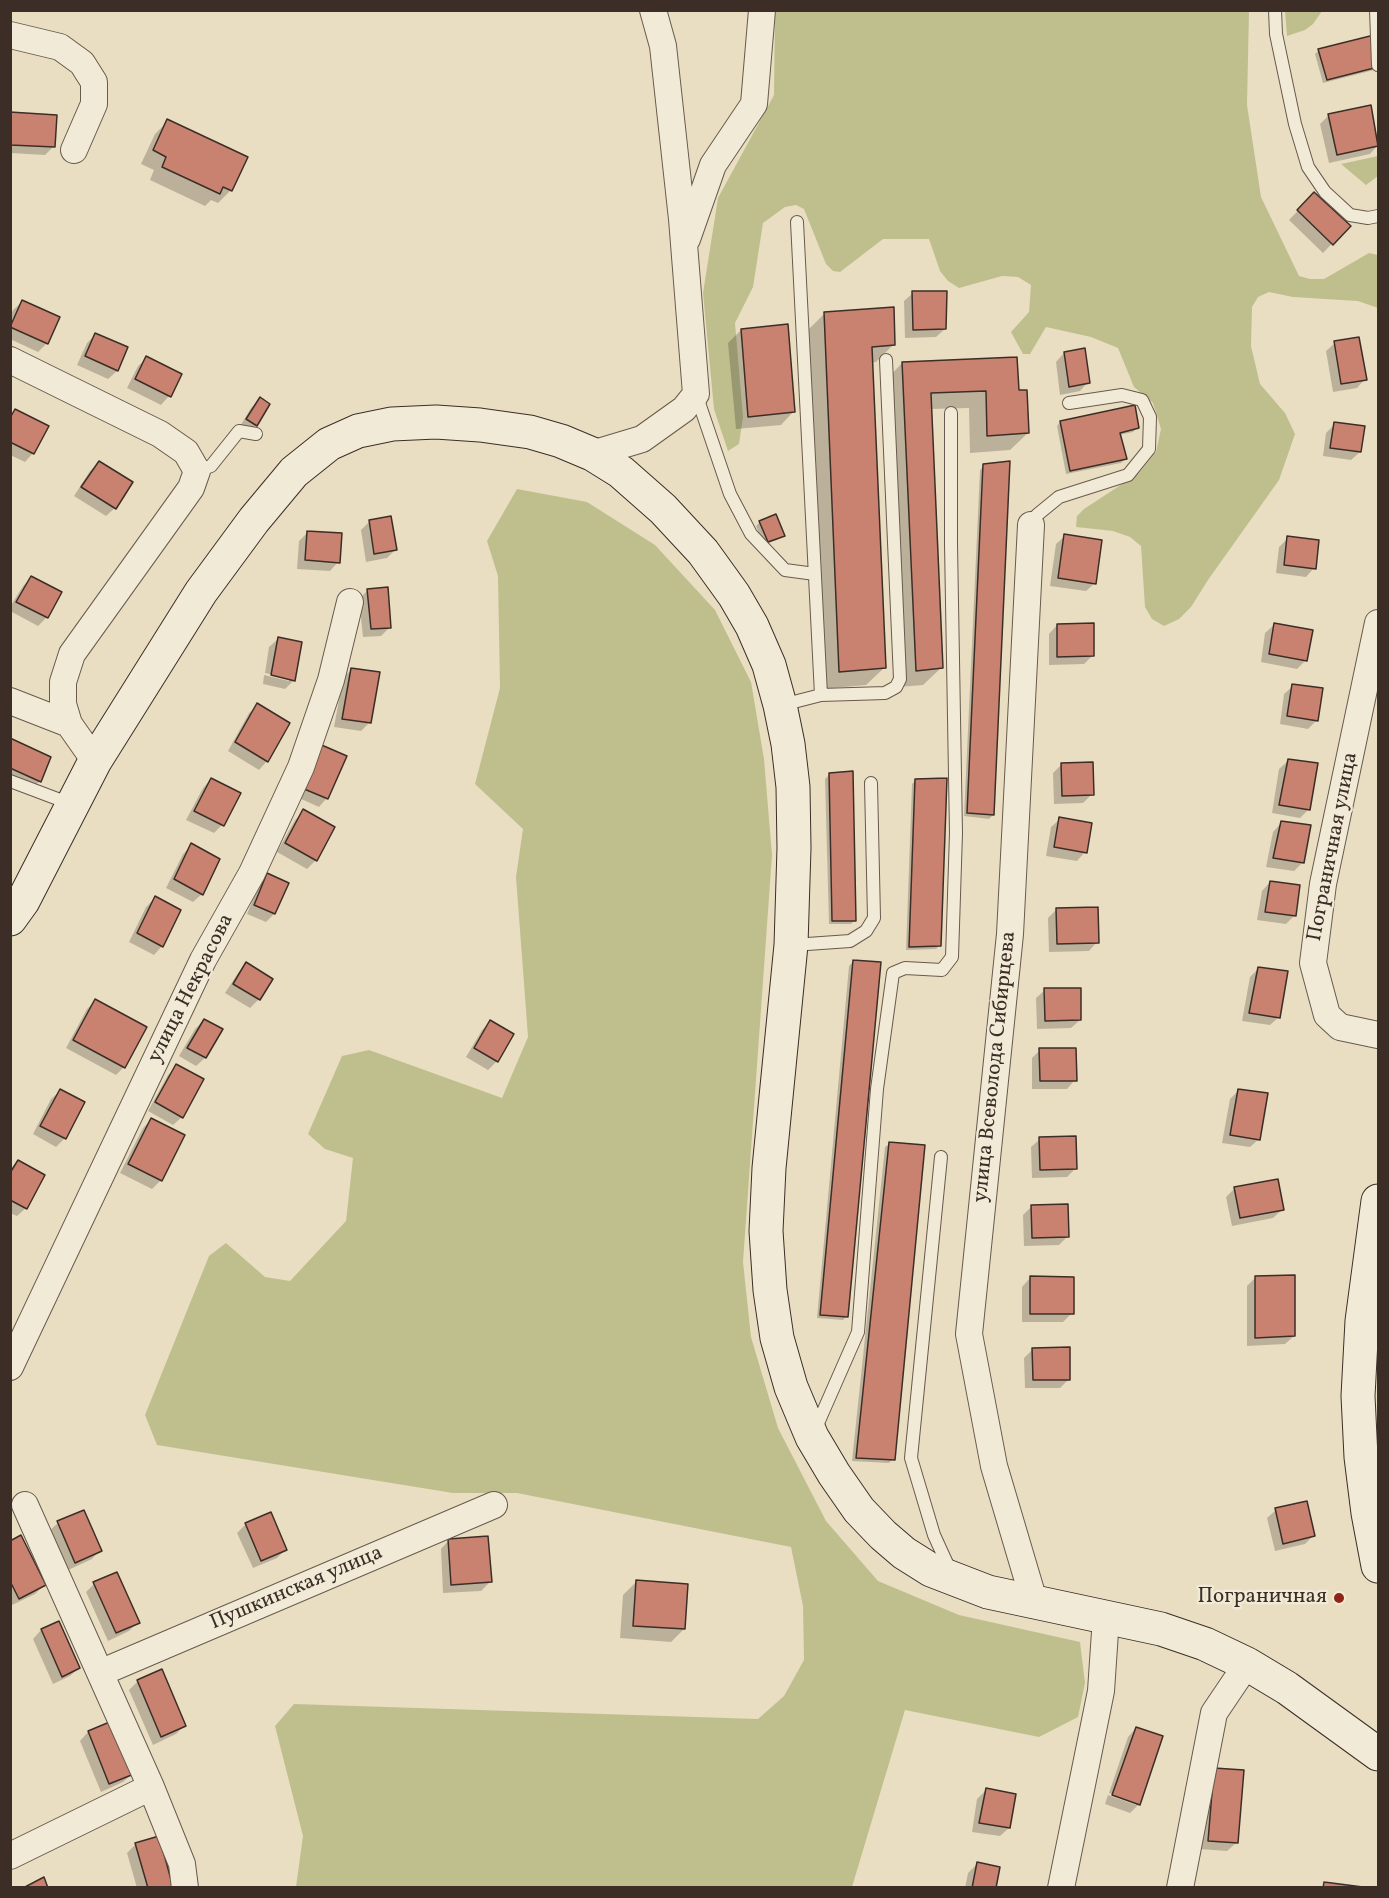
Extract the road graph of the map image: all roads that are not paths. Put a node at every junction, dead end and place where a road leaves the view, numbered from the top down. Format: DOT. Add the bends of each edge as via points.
graph roads {
  1 [pos="653,10"];
  2 [pos="663,10"];
  3 [pos="762,10"];
  4 [pos="1275,10"];
  5 [pos="1376,10"];
  6 [pos="10,35"];
  7 [pos="663,46"];
  8 [pos="1378,66"];
  9 [pos="74,150"];
  10 [pos="1378,216"];
  11 [pos="797,222"];
  12 [pos="683,250"];
  13 [pos="10,360"];
  14 [pos="886,360"];
  15 [pos="696,394"];
  16 [pos="1069,404"];
  17 [pos="951,413"];
  18 [pos="256,434"];
  19 [pos="592,454"];
  20 [pos="197,471"];
  21 [pos="1030,525"];
  22 [pos="815,574"];
  23 [pos="350,602"];
  24 [pos="1378,623"];
  25 [pos="821,695"];
  26 [pos="10,701"];
  27 [pos="780,705"];
  28 [pos="69,723"];
  29 [pos="94,761"];
  30 [pos="10,781"];
  31 [pos="871,783"];
  32 [pos="73,804"];
  33 [pos="10,919"];
  34 [pos="791,945"];
  35 [pos="1378,1035"];
  36 [pos="941,1157"];
  37 [pos="1378,1202"];
  38 [pos="10,1367"];
  39 [pos="812,1437"];
  40 [pos="25,1505"];
  41 [pos="494,1505"];
  42 [pos="1378,1566"];
  43 [pos="955,1580"];
  44 [pos="1034,1601"];
  45 [pos="1106,1617"];
  46 [pos="1247,1664"];
  47 [pos="100,1673"];
  48 [pos="1378,1754"];
  49 [pos="151,1787"];
  50 [pos="10,1856"];
  51 [pos="185,1887"];
  52 [pos="1062,1887"];
  53 [pos="1180,1887"];
  1 -- 7 [label="street"];
  2 -- 7 [label="street"];
  3 -- 12 [label="street" via="754,104 713,165"];
  4 -- 10 [label="lane" via="1276,34 1295,124 1308,166 1325,192 1350,215"];
  5 -- 8 [label="lane"];
  6 -- 9 [label="street" via="60,47 82,63 94,82 94,104"];
  7 -- 12 [label="street"];
  11 -- 22 [label="lane"];
  12 -- 15 [label="street"];
  13 -- 20 [label="street" via="160,434 186,452"];
  14 -- 25 [label="lane" via="900,679 896,687 885,693"];
  15 -- 19 [label="street" via="684,409 642,439"];
  15 -- 22 [label="lane" via="730,494 751,534 785,570"];
  16 -- 21 [label="lane" via="1122,395 1142,400 1150,417 1149,448 1128,475 1059,497"];
  17 -- 39 [label="lane" via="956,832 952,957 942,970 905,968 893,974 877,1089 858,1332"];
  18 -- 20 [label="lane" via="239,430 210,466"];
  19 -- 27 [label="main road" via="621,472 663,509 703,552 752,626"];
  19 -- 29 [label="main road" via="530,432 436,422 392,424 358,431 329,444 294,472 254,520 201,592"];
  20 -- 28 [label="street" via="191,488 72,654 63,682 63,704"];
  21 -- 44 [label="street, улица Всеволода Сибирцева" via="1010,934 969,1334 994,1466"];
  22 -- 25 [label="lane"];
  23 -- 38 [label="street, улица Некрасова" via="331,680 301,767 252,873 203,960"];
  24 -- 35 [label="street, Пограничная улица" via="1323,884 1313,963 1327,1015 1340,1027"];
  25 -- 27 [label="lane"];
  26 -- 28 [label="street"];
  27 -- 34 [label="main road" via="793,787"];
  28 -- 29 [label="street"];
  29 -- 32 [label="main road"];
  30 -- 32 [label="lane"];
  31 -- 34 [label="lane" via="874,918 866,931 850,941"];
  32 -- 33 [label="main road"];
  34 -- 39 [label="main road" via="766,1231 777,1338 791,1387"];
  36 -- 43 [label="lane" via="910,1458 934,1535"];
  37 -- 42 [label="main road" via="1362,1321 1358,1396 1368,1513"];
  39 -- 43 [label="main road" via="859,1510 883,1535 931,1570"];
  40 -- 47 [label="street"];
  41 -- 47 [label="street, Пушкинская улица"];
  43 -- 44 [label="main road" via="988,1592"];
  44 -- 45 [label="main road"];
  45 -- 46 [label="main road" via="1161,1629"];
  45 -- 52 [label="street" via="1101,1691"];
  46 -- 48 [label="main road"];
  46 -- 53 [label="street" via="1214,1713"];
  47 -- 49 [label="street"];
  49 -- 50 [label="street"];
  49 -- 51 [label="street" via="182,1864"];
}
